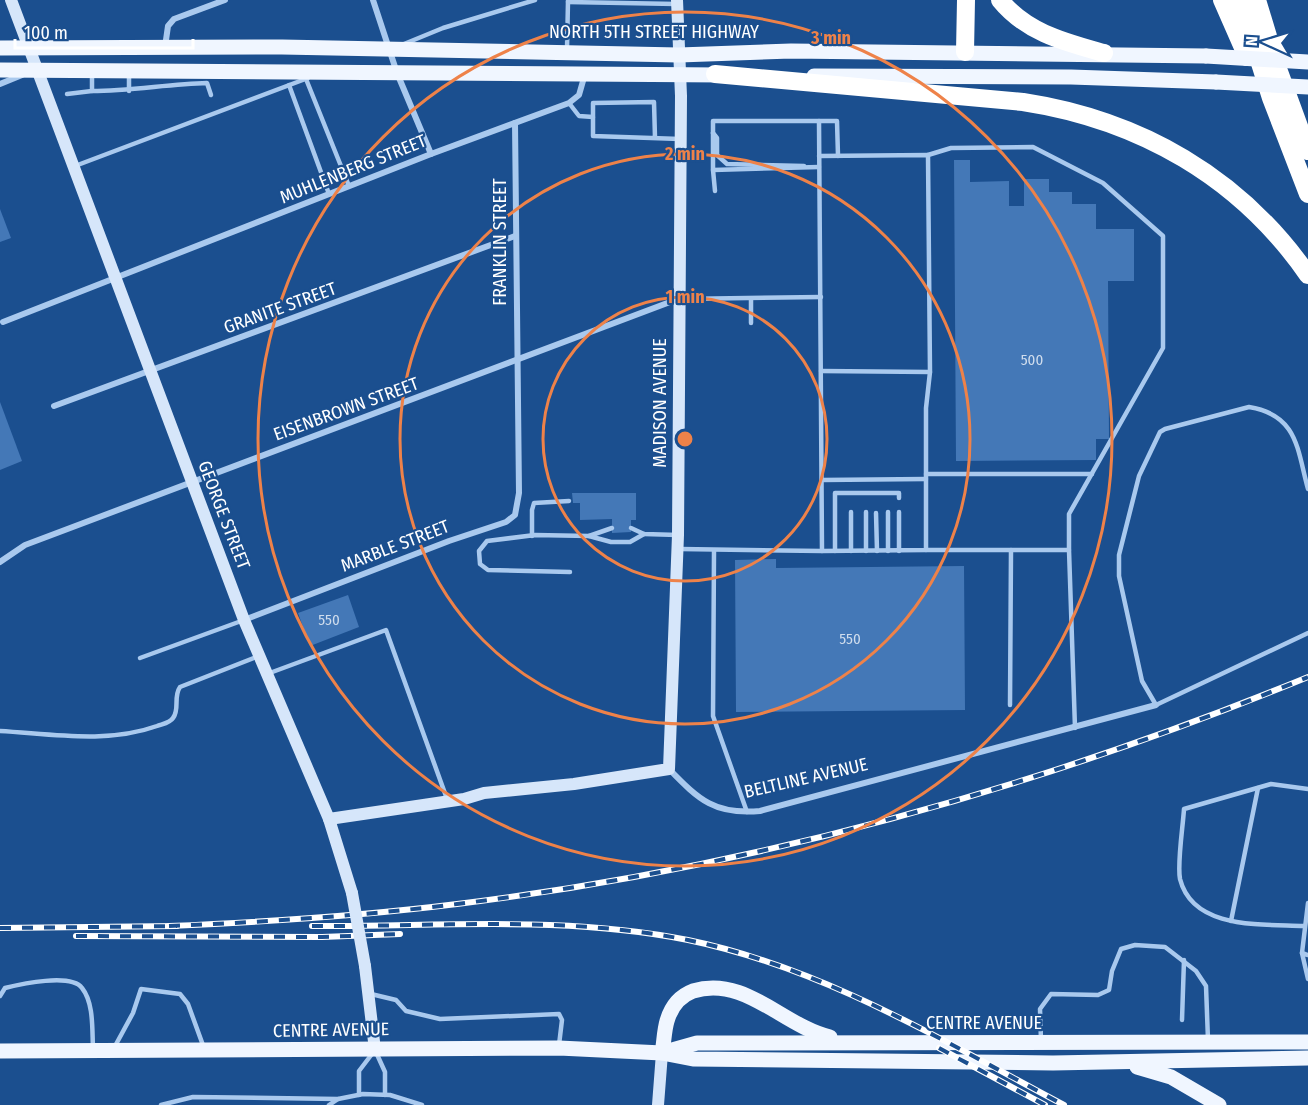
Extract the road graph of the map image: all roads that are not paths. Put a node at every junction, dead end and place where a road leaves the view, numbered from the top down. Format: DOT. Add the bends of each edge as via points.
graph roads {
  1 [pos="11,0"];
  2 [pos="225,0"];
  3 [pos="373,0"];
  4 [pos="535,0"];
  5 [pos="966,0"];
  6 [pos="1000,0"];
  7 [pos="1222,0"];
  8 [pos="1240,0"];
  9 [pos="1257,0"];
  10 [pos="568,1"];
  11 [pos="676,2"];
  12 [pos="0,48"];
  13 [pos="28,48"];
  14 [pos="165,48"];
  15 [pos="390,50"];
  16 [pos="567,52"];
  17 [pos="965,52"];
  18 [pos="1104,53"];
  19 [pos="679,55"];
  20 [pos="1308,62"];
  21 [pos="0,70"];
  22 [pos="36,70"];
  23 [pos="92,70"];
  24 [pos="129,70"];
  25 [pos="158,70"];
  26 [pos="329,70"];
  27 [pos="398,73"];
  28 [pos="585,73"];
  29 [pos="680,74"];
  30 [pos="715,74"];
  31 [pos="195,77"];
  32 [pos="976,77"];
  33 [pos="306,79"];
  34 [pos="0,84"];
  35 [pos="158,86"];
  36 [pos="289,86"];
  37 [pos="1308,87"];
  38 [pos="92,91"];
  39 [pos="129,91"];
  40 [pos="67,94"];
  41 [pos="211,95"];
  42 [pos="568,103"];
  43 [pos="593,117"];
  44 [pos="819,121"];
  45 [pos="515,123"];
  46 [pos="1280,123"];
  47 [pos="713,133"];
  48 [pos="655,138"];
  49 [pos="680,139"];
  50 [pos="1308,151"];
  51 [pos="431,154"];
  52 [pos="928,155"];
  53 [pos="819,156"];
  54 [pos="838,156"];
  55 [pos="75,166"];
  56 [pos="819,167"];
  57 [pos="809,168"];
  58 [pos="713,170"];
  59 [pos="349,186"];
  60 [pos="716,191"];
  61 [pos="329,194"];
  62 [pos="1308,194"];
  63 [pos="515,236"];
  64 [pos="1308,275"];
  65 [pos="116,279"];
  66 [pos="821,297"];
  67 [pos="678,299"];
  68 [pos="751,300"];
  69 [pos="3,321"];
  70 [pos="751,323"];
  71 [pos="516,362"];
  72 [pos="821,371"];
  73 [pos="151,372"];
  74 [pos="930,372"];
  75 [pos="54,406"];
  76 [pos="1092,474"];
  77 [pos="926,477"];
  78 [pos="822,480"];
  79 [pos="856,480"];
  80 [pos="192,482"];
  81 [pos="1308,489"];
  82 [pos="853,495"];
  83 [pos="899,498"];
  84 [pos="569,501"];
  85 [pos="851,512"];
  86 [pos="866,512"];
  87 [pos="888,512"];
  88 [pos="899,512"];
  89 [pos="876,513"];
  90 [pos="612,528"];
  91 [pos="631,528"];
  92 [pos="644,534"];
  93 [pos="678,535"];
  94 [pos="532,536"];
  95 [pos="589,536"];
  96 [pos="677,549"];
  97 [pos="926,550"];
  98 [pos="1011,550"];
  99 [pos="1069,550"];
  100 [pos="714,551"];
  101 [pos="822,551"];
  102 [pos="835,551"];
  103 [pos="851,551"];
  104 [pos="866,551"];
  105 [pos="877,551"];
  106 [pos="888,551"];
  107 [pos="899,551"];
  108 [pos="0,562"];
  109 [pos="570,572"];
  110 [pos="244,620"];
  111 [pos="1308,633"];
  112 [pos="259,656"];
  113 [pos="140,658"];
  114 [pos="266,674"];
  115 [pos="1010,705"];
  116 [pos="1156,705"];
  117 [pos="1075,728"];
  118 [pos="0,731"];
  119 [pos="669,769"];
  120 [pos="1258,788"];
  121 [pos="1308,789"];
  122 [pos="448,802"];
  123 [pos="747,812"];
  124 [pos="329,819"];
  125 [pos="1308,903"];
  126 [pos="1231,921"];
  127 [pos="1304,926"];
  128 [pos="1305,954"];
  129 [pos="1184,960"];
  130 [pos="1308,979"];
  131 [pos="368,993"];
  132 [pos="0,996"];
  133 [pos="1182,1020"];
  134 [pos="1041,1042"];
  135 [pos="1208,1042"];
  136 [pos="1308,1042"];
  137 [pos="859,1043"];
  138 [pos="559,1048"];
  139 [pos="375,1050"];
  140 [pos="0,1051"];
  141 [pos="94,1051"];
  142 [pos="112,1051"];
  143 [pos="205,1051"];
  144 [pos="662,1053"];
  145 [pos="1308,1058"];
  146 [pos="1119,1062"];
  147 [pos="359,1095"];
  148 [pos="385,1095"];
  149 [pos="338,1099"];
  150 [pos="161,1105"];
  151 [pos="329,1105"];
  152 [pos="423,1105"];
  153 [pos="658,1105"];
  154 [pos="1219,1105"];
  1 -- 13 [label="street, GEORGE STREET"];
  2 -- 14 [label="street" via="174,19 168,26"];
  3 -- 15 [label="street"];
  4 -- 15 [label="lane" via="443,28"];
  5 -- 17 [label="highway"];
  6 -- 18 [label="highway" via="1019,19 1039,31"];
  7 -- 46 [label="highway"];
  8 -- 46 [label="highway"];
  9 -- 50 [label="highway"];
  10 -- 11 [label="lane"];
  10 -- 16 [label="lane"];
  11 -- 19 [label="street, MADISON AVENUE"];
  12 -- 13 [label="main road, NORTH 5TH STREET HIGHWAY"];
  13 -- 14 [label="main road, NORTH 5TH STREET HIGHWAY"];
  13 -- 22 [label="street, GEORGE STREET"];
  14 -- 15 [label="main road, NORTH 5TH STREET HIGHWAY"];
  15 -- 16 [label="main road, NORTH 5TH STREET HIGHWAY"];
  15 -- 27 [label="street"];
  16 -- 19 [label="main road, NORTH 5TH STREET HIGHWAY"];
  17 -- 18 [label="main road, NORTH 5TH STREET HIGHWAY"];
  17 -- 19 [label="main road, NORTH 5TH STREET HIGHWAY"];
  17 -- 32 [label="main road"];
  18 -- 20 [label="main road, NORTH 5TH STREET HIGHWAY, bridge"];
  19 -- 29 [label="street, MADISON AVENUE"];
  21 -- 22 [label="main road"];
  22 -- 23 [label="main road"];
  22 -- 34 [label="street"];
  22 -- 55 [label="street, GEORGE STREET"];
  23 -- 24 [label="main road"];
  23 -- 38 [label="lane"];
  24 -- 25 [label="main road"];
  24 -- 39 [label="lane"];
  25 -- 31 [label="main road"];
  25 -- 35 [label="lane"];
  26 -- 27 [label="main road"];
  26 -- 31 [label="main road"];
  26 -- 33 [label="lane"];
  27 -- 28 [label="main road"];
  27 -- 51 [label="street"];
  28 -- 29 [label="main road"];
  28 -- 42 [label="street" via="579,95"];
  29 -- 30 [label="main road"];
  29 -- 49 [label="street, MADISON AVENUE"];
  30 -- 32 [label="main road"];
  30 -- 64 [label="highway" via="1023,102 1107,121 1168,148 1220,182 1268,225"];
  31 -- 35 [label="lane"];
  31 -- 41 [label="lane" via="207,83"];
  32 -- 37 [label="main road, bridge"];
  33 -- 36 [label="lane"];
  33 -- 59 [label="lane"];
  35 -- 39 [label="lane"];
  36 -- 55 [label="lane"];
  36 -- 61 [label="lane"];
  38 -- 39 [label="lane"];
  38 -- 40 [label="lane"];
  42 -- 43 [label="lane" via="579,117"];
  42 -- 45 [label="street, MUHLENBERG STREET"];
  43 -- 48 [label="lane" via="593,136"];
  43 -- 48 [label="lane" via="593,103 654,102"];
  44 -- 47 [label="lane" via="713,121"];
  44 -- 53 [label="lane"];
  44 -- 54 [label="lane" via="837,121"];
  45 -- 51 [label="street, MUHLENBERG STREET"];
  45 -- 63 [label="street, FRANKLIN STREET"];
  46 -- 62 [label="highway"];
  47 -- 57 [label="lane" via="717,138 717,155 728,164 795,164"];
  47 -- 58 [label="lane"];
  48 -- 49 [label="lane"];
  49 -- 67 [label="street, MADISON AVENUE"];
  51 -- 59 [label="street, MUHLENBERG STREET"];
  52 -- 54 [label="lane"];
  52 -- 74 [label="lane"];
  52 -- 76 [label="lane" via="951,148 1033,147 1103,183 1163,236 1163,348"];
  53 -- 54 [label="lane"];
  53 -- 56 [label="lane"];
  55 -- 65 [label="street, GEORGE STREET"];
  56 -- 57 [label="lane"];
  56 -- 66 [label="lane"];
  57 -- 58 [label="lane"];
  58 -- 60 [label="lane"];
  59 -- 61 [label="street, MUHLENBERG STREET"];
  61 -- 65 [label="street, MUHLENBERG STREET"];
  63 -- 71 [label="street, FRANKLIN STREET"];
  63 -- 73 [label="street, GRANITE STREET"];
  65 -- 69 [label="street, MUHLENBERG STREET"];
  65 -- 73 [label="street, GEORGE STREET"];
  66 -- 68 [label="lane"];
  66 -- 72 [label="lane"];
  67 -- 68 [label="lane"];
  67 -- 71 [label="street, EISENBROWN STREET"];
  67 -- 93 [label="street, MADISON AVENUE"];
  68 -- 70 [label="lane"];
  71 -- 80 [label="street, EISENBROWN STREET"];
  71 -- 110 [label="street, MARBLE STREET" via="519,493 515,514 506,522"];
  72 -- 74 [label="lane"];
  72 -- 78 [label="lane"];
  73 -- 75 [label="street, GRANITE STREET"];
  73 -- 80 [label="street, GEORGE STREET"];
  74 -- 77 [label="lane"];
  76 -- 77 [label="lane"];
  76 -- 99 [label="lane" via="1069,514"];
  77 -- 79 [label="lane"];
  77 -- 97 [label="lane"];
  78 -- 79 [label="lane"];
  78 -- 101 [label="lane"];
  79 -- 82 [label="lane"];
  80 -- 108 [label="street, EISENBROWN STREET" via="25,545"];
  80 -- 110 [label="street, GEORGE STREET"];
  81 -- 116 [label="lane" via="1292,430 1262,410 1249,407 1160,432 1139,476 1119,555 1119,576 1142,681"];
  82 -- 83 [label="lane" via="899,493"];
  82 -- 102 [label="lane" via="835,493"];
  84 -- 94 [label="lane" via="534,503"];
  85 -- 103 [label="lane"];
  86 -- 104 [label="lane"];
  87 -- 106 [label="lane"];
  88 -- 107 [label="lane"];
  89 -- 105 [label="lane"];
  90 -- 95 [label="lane"];
  91 -- 92 [label="lane"];
  92 -- 93 [label="lane"];
  92 -- 95 [label="lane" via="630,542 611,543"];
  93 -- 96 [label="street, MADISON AVENUE"];
  94 -- 95 [label="lane"];
  94 -- 109 [label="lane" via="487,542 479,550 480,564 496,571"];
  96 -- 100 [label="lane"];
  96 -- 119 [label="street, MADISON AVENUE"];
  97 -- 98 [label="lane"];
  97 -- 107 [label="lane"];
  98 -- 99 [label="lane"];
  98 -- 115 [label="lane"];
  99 -- 117 [label="lane"];
  100 -- 101 [label="lane"];
  100 -- 123 [label="lane" via="713,716"];
  101 -- 102 [label="lane"];
  102 -- 103 [label="lane"];
  103 -- 104 [label="lane"];
  104 -- 105 [label="lane"];
  105 -- 106 [label="lane"];
  106 -- 107 [label="lane"];
  110 -- 112 [label="street, GEORGE STREET"];
  110 -- 113 [label="lane, MARBLE STREET"];
  111 -- 116 [label="lane"];
  112 -- 114 [label="street, GEORGE STREET"];
  112 -- 118 [label="lane" via="180,687 174,717 151,728 93,737"];
  114 -- 122 [label="lane" via="386,630"];
  114 -- 124 [label="street, GEORGE STREET"];
  116 -- 117 [label="street, BELTLINE AVENUE"];
  117 -- 123 [label="street, BELTLINE AVENUE"];
  119 -- 122 [label="street" via="484,793"];
  119 -- 123 [label="street, BELTLINE AVENUE" via="696,797 721,809"];
  120 -- 121 [label="lane" via="1271,784"];
  120 -- 126 [label="lane"];
  120 -- 126 [label="lane" via="1184,809 1180,878 1192,902 1221,921"];
  122 -- 124 [label="street"];
  124 -- 131 [label="street, GEORGE STREET, bridge" via="352,893"];
  125 -- 127 [label="lane"];
  126 -- 127 [label="lane"];
  127 -- 128 [label="lane"];
  128 -- 130 [label="lane"];
  129 -- 133 [label="lane"];
  129 -- 134 [label="lane" via="1164,947 1135,945 1121,949 1109,990 1098,994 1051,994 1040,1009"];
  129 -- 135 [label="lane" via="1206,986"];
  131 -- 138 [label="lane" via="396,1000 406,1011 440,1019 560,1014"];
  131 -- 139 [label="street, GEORGE STREET"];
  132 -- 141 [label="lane" via="5,988 32,982 74,982 83,988 90,1010"];
  134 -- 135 [label="main road, CENTRE AVENUE"];
  134 -- 137 [label="main road, CENTRE AVENUE"];
  135 -- 136 [label="main road, CENTRE AVENUE"];
  137 -- 144 [label="main road, CENTRE AVENUE" via="697,1043"];
  137 -- 144 [label="main road" via="810,1032 745,994 716,988 692,992 678,1001 667,1022"];
  138 -- 139 [label="main road, CENTRE AVENUE"];
  138 -- 144 [label="main road, CENTRE AVENUE"];
  139 -- 143 [label="main road, CENTRE AVENUE"];
  139 -- 147 [label="lane" via="359,1071"];
  139 -- 148 [label="lane" via="385,1072"];
  140 -- 141 [label="main road, CENTRE AVENUE"];
  141 -- 142 [label="main road, CENTRE AVENUE"];
  142 -- 143 [label="main road, CENTRE AVENUE"];
  142 -- 143 [label="lane" via="141,989 185,998"];
  144 -- 146 [label="main road, CENTRE AVENUE" via="693,1059"];
  144 -- 153 [label="street"];
  145 -- 146 [label="main road, CENTRE AVENUE"];
  146 -- 154 [label="main road" via="1171,1077"];
  147 -- 148 [label="lane"];
  147 -- 149 [label="lane"];
  148 -- 152 [label="lane"];
  149 -- 150 [label="lane" via="193,1097"];
  149 -- 151 [label="lane"];
}
